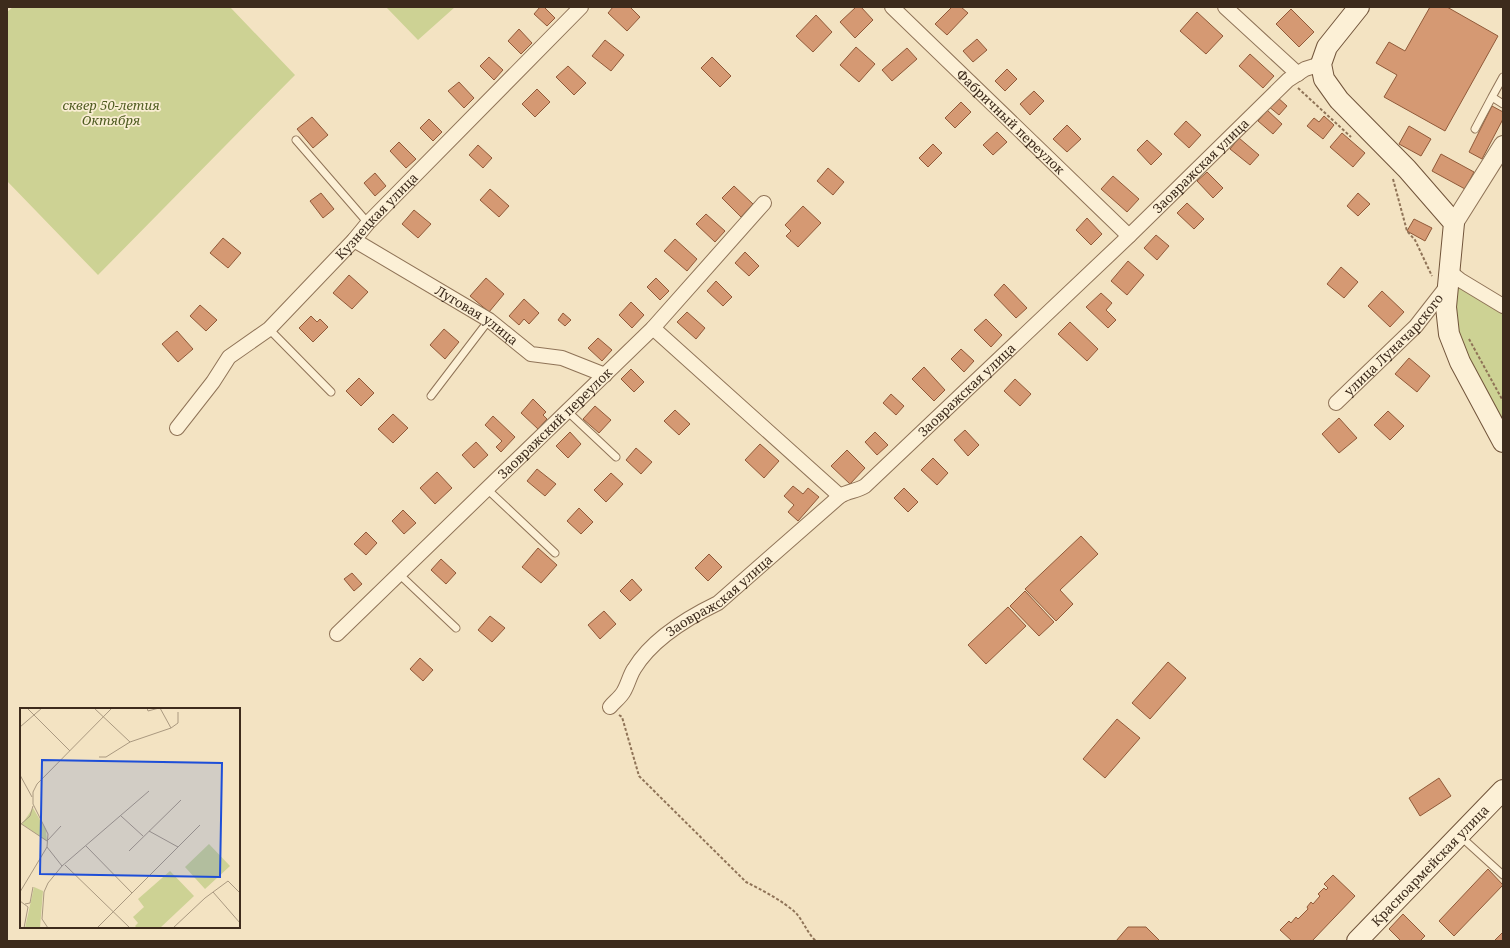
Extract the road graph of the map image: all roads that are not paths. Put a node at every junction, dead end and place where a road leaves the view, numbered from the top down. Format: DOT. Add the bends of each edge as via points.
graph roads {
  1 [pos="581,7"];
  2 [pos="892,7"];
  3 [pos="1225,7"];
  4 [pos="1359,7"];
  5 [pos="1321,64"];
  6 [pos="1293,77"];
  7 [pos="1503,77"];
  8 [pos="1492,97"];
  9 [pos="1503,104"];
  10 [pos="1475,129"];
  11 [pos="296,140"];
  12 [pos="1503,145"];
  13 [pos="764,204"];
  14 [pos="368,223"];
  15 [pos="1454,223"];
  16 [pos="1129,236"];
  17 [pos="354,240"];
  18 [pos="1445,285"];
  19 [pos="1503,306"];
  20 [pos="489,320"];
  21 [pos="653,328"];
  22 [pos="269,329"];
  23 [pos="604,375"];
  24 [pos="331,392"];
  25 [pos="431,396"];
  26 [pos="1336,403"];
  27 [pos="567,411"];
  28 [pos="177,428"];
  29 [pos="1503,442"];
  30 [pos="616,457"];
  31 [pos="487,489"];
  32 [pos="840,496"];
  33 [pos="555,553"];
  34 [pos="399,574"];
  35 [pos="456,628"];
  36 [pos="337,634"];
  37 [pos="610,707"];
  38 [pos="1503,790"];
  39 [pos="1459,835"];
  40 [pos="1503,875"];
  41 [pos="1357,941"];
  1 -- 14 [label="street, Кузнецкая улица"];
  2 -- 16 [label="street, Фабричный переулок"];
  3 -- 6 [label="street"];
  4 -- 5 [label="main road" via="1327,47"];
  5 -- 6 [label="street, Заовражская улица" via="1305,69"];
  5 -- 15 [label="main road" via="1324,79 1339,100 1407,169"];
  6 -- 16 [label="street, Заовражская улица"];
  7 -- 8 [label="lane"];
  8 -- 9 [label="lane"];
  8 -- 10 [label="lane"];
  11 -- 14 [label="lane"];
  12 -- 15 [label="street, улица Луначарского"];
  13 -- 21 [label="street, Заовражский переулок"];
  14 -- 17 [label="street, Кузнецкая улица"];
  15 -- 18 [label="main road, улица Луначарского"];
  16 -- 32 [label="street, Заовражская улица" via="865,486"];
  17 -- 20 [label="street, Луговая улица"];
  17 -- 22 [label="street, Кузнецкая улица"];
  18 -- 19 [label="street" via="1460,280"];
  18 -- 26 [label="street, улица Луначарского" via="1416,326"];
  18 -- 29 [label="main road, улица Луначарского" via="1450,334 1460,362"];
  20 -- 23 [label="street, Луговая улица" via="531,354 562,358"];
  20 -- 25 [label="lane"];
  21 -- 23 [label="street, Заовражский переулок"];
  21 -- 32 [label="street"];
  22 -- 24 [label="lane"];
  22 -- 28 [label="street, Кузнецкая улица" via="229,357"];
  23 -- 27 [label="street, Заовражский переулок"];
  27 -- 30 [label="lane"];
  27 -- 31 [label="street, Заовражский переулок"];
  31 -- 33 [label="lane"];
  31 -- 34 [label="street, Заовражский переулок"];
  32 -- 37 [label="street, Заовражская улица" via="718,604 697,613 650,648 634,669 623,693"];
  34 -- 35 [label="lane"];
  34 -- 36 [label="street, Заовражский переулок"];
  38 -- 39 [label="main road, Красноармейская улица"];
  39 -- 40 [label="lane"];
  39 -- 41 [label="main road, Красноармейская улица"];
}
